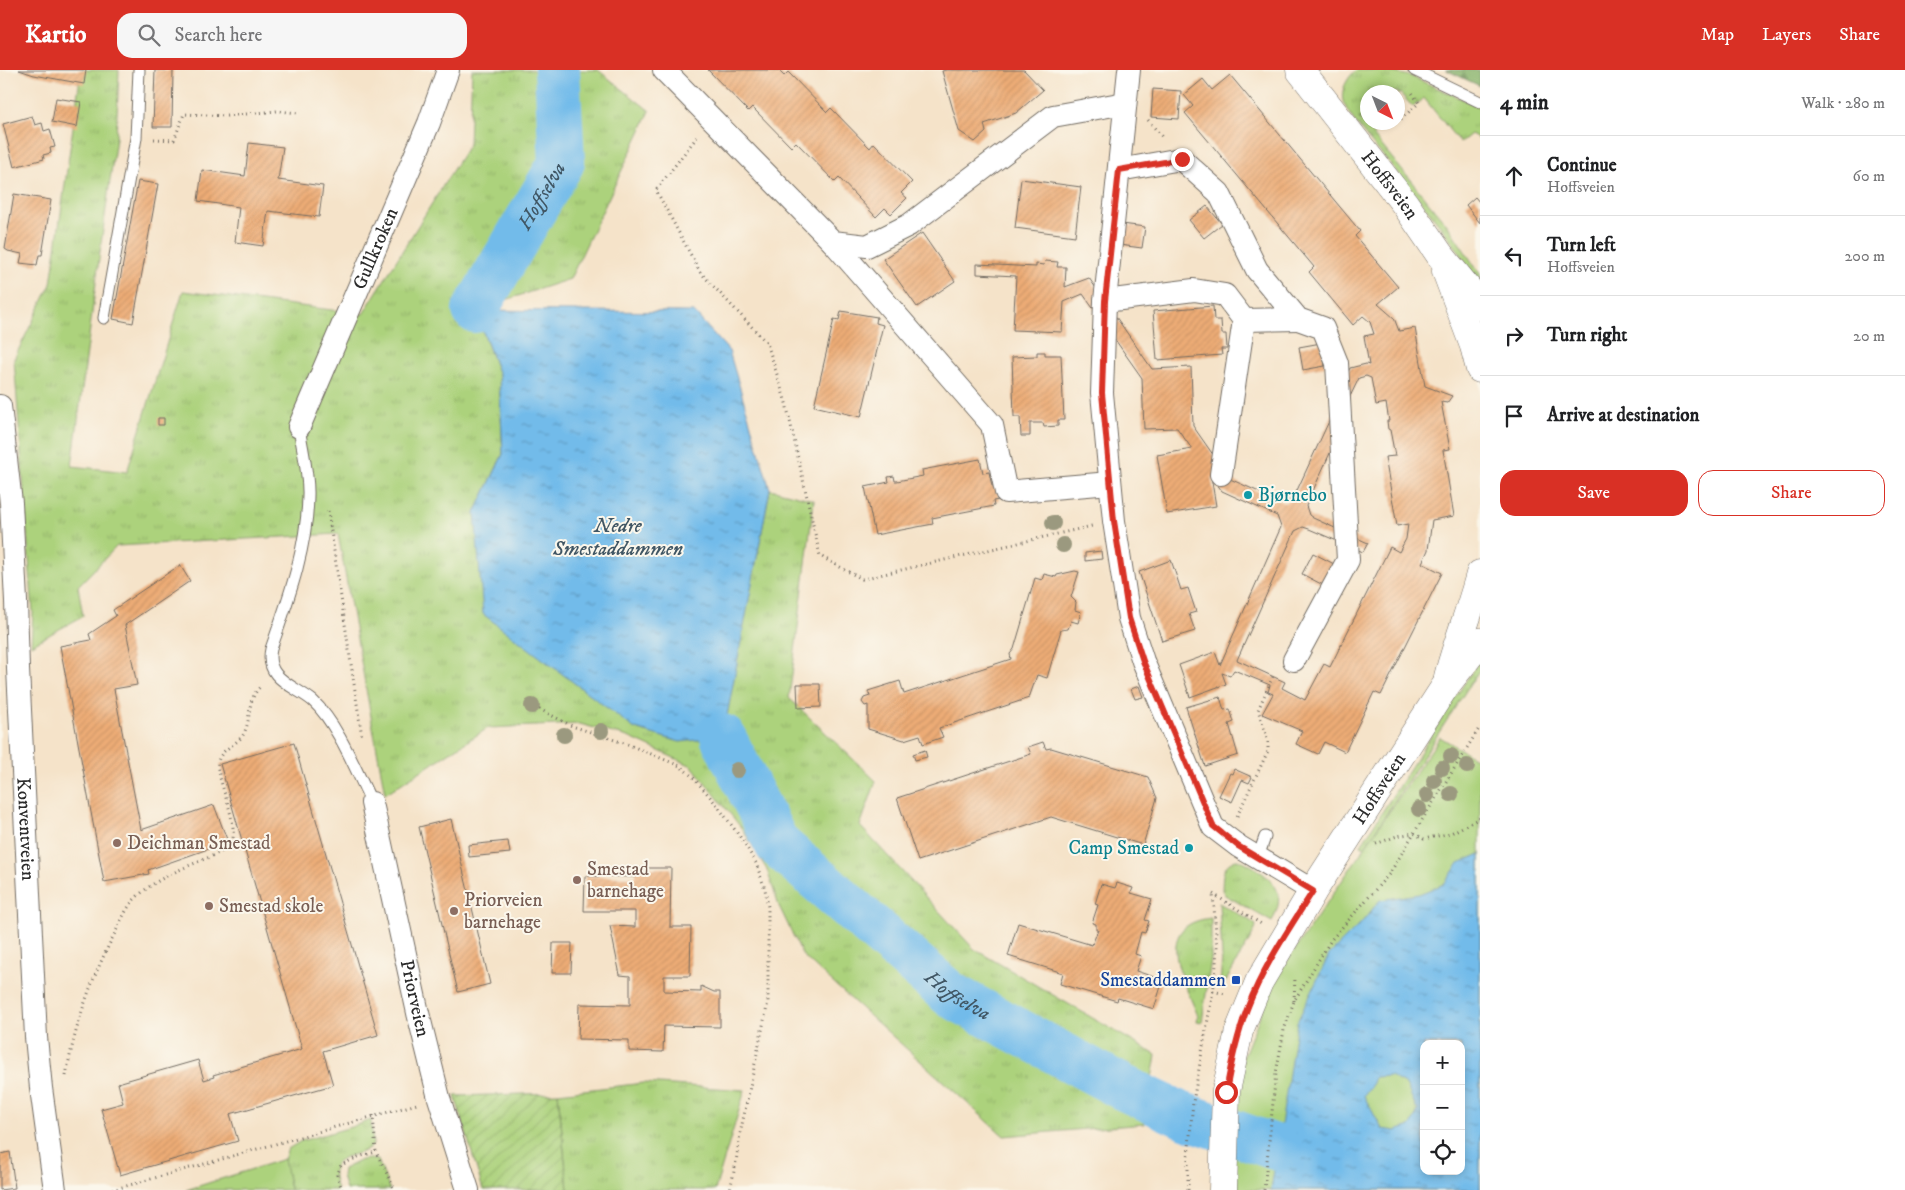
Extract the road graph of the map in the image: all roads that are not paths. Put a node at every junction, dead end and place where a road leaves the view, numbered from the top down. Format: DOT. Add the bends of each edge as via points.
graph roads {
  1 [pos="139,70"];
  2 [pos="448,70"];
  3 [pos="664,70"];
  4 [pos="1129,70"];
  5 [pos="1414,70"];
  6 [pos="1306,72"];
  7 [pos="1480,102"];
  8 [pos="1125,103"];
  9 [pos="1119,170"];
  10 [pos="833,242"];
  11 [pos="1440,255"];
  12 [pos="1105,301"];
  13 [pos="1480,306"];
  14 [pos="104,318"];
  15 [pos="1298,319"];
  16 [pos="1244,320"];
  17 [pos="1480,368"];
  18 [pos="0,406"];
  19 [pos="299,427"];
  20 [pos="1221,474"];
  21 [pos="1110,483"];
  22 [pos="1480,574"];
  23 [pos="1480,642"];
  24 [pos="1294,660"];
  25 [pos="1446,685"];
  26 [pos="372,804"];
  27 [pos="1313,891"];
  28 [pos="55,1190"];
  29 [pos="468,1190"];
  30 [pos="1223,1190"];
  1 -- 14 [label="lane" via="136,138"];
  2 -- 19 [label="street, Gullkroken" via="425,132"];
  3 -- 10 [label="street"];
  4 -- 8 [label="street"];
  5 -- 7 [label="lane"];
  6 -- 11 [label="street, Hoffsveien"];
  8 -- 9 [label="street"];
  8 -- 10 [label="street" via="1053,116 909,225 867,246"];
  9 -- 12 [label="street"];
  9 -- 15 [label="street" via="1182,159 1219,193 1257,270"];
  10 -- 21 [label="street" via="992,426 1006,492"];
  11 -- 13 [label="street, Hoffsveien"];
  11 -- 17 [label="street, Hoffsveien"];
  12 -- 16 [label="street" via="1194,290 1225,295"];
  12 -- 21 [label="street" via="1102,393"];
  15 -- 16 [label="street"];
  15 -- 24 [label="street" via="1323,328 1337,363 1348,560"];
  16 -- 20 [label="street"];
  18 -- 28 [label="street, Konventveien" via="11,503 36,1037"];
  19 -- 26 [label="lane" via="308,494 305,531 269,657 270,665 275,674 313,702 329,720"];
  21 -- 27 [label="street" via="1129,618 1143,661 1213,826 1227,837 1261,847"];
  22 -- 25 [label="street, Hoffsveien"];
  23 -- 25 [label="street, Hoffsveien"];
  25 -- 27 [label="street, Hoffsveien"];
  26 -- 29 [label="street, Priorveien" via="439,1098"];
  27 -- 30 [label="street, Hoffsveien" via="1270,961 1247,1008 1226,1092"];
}
